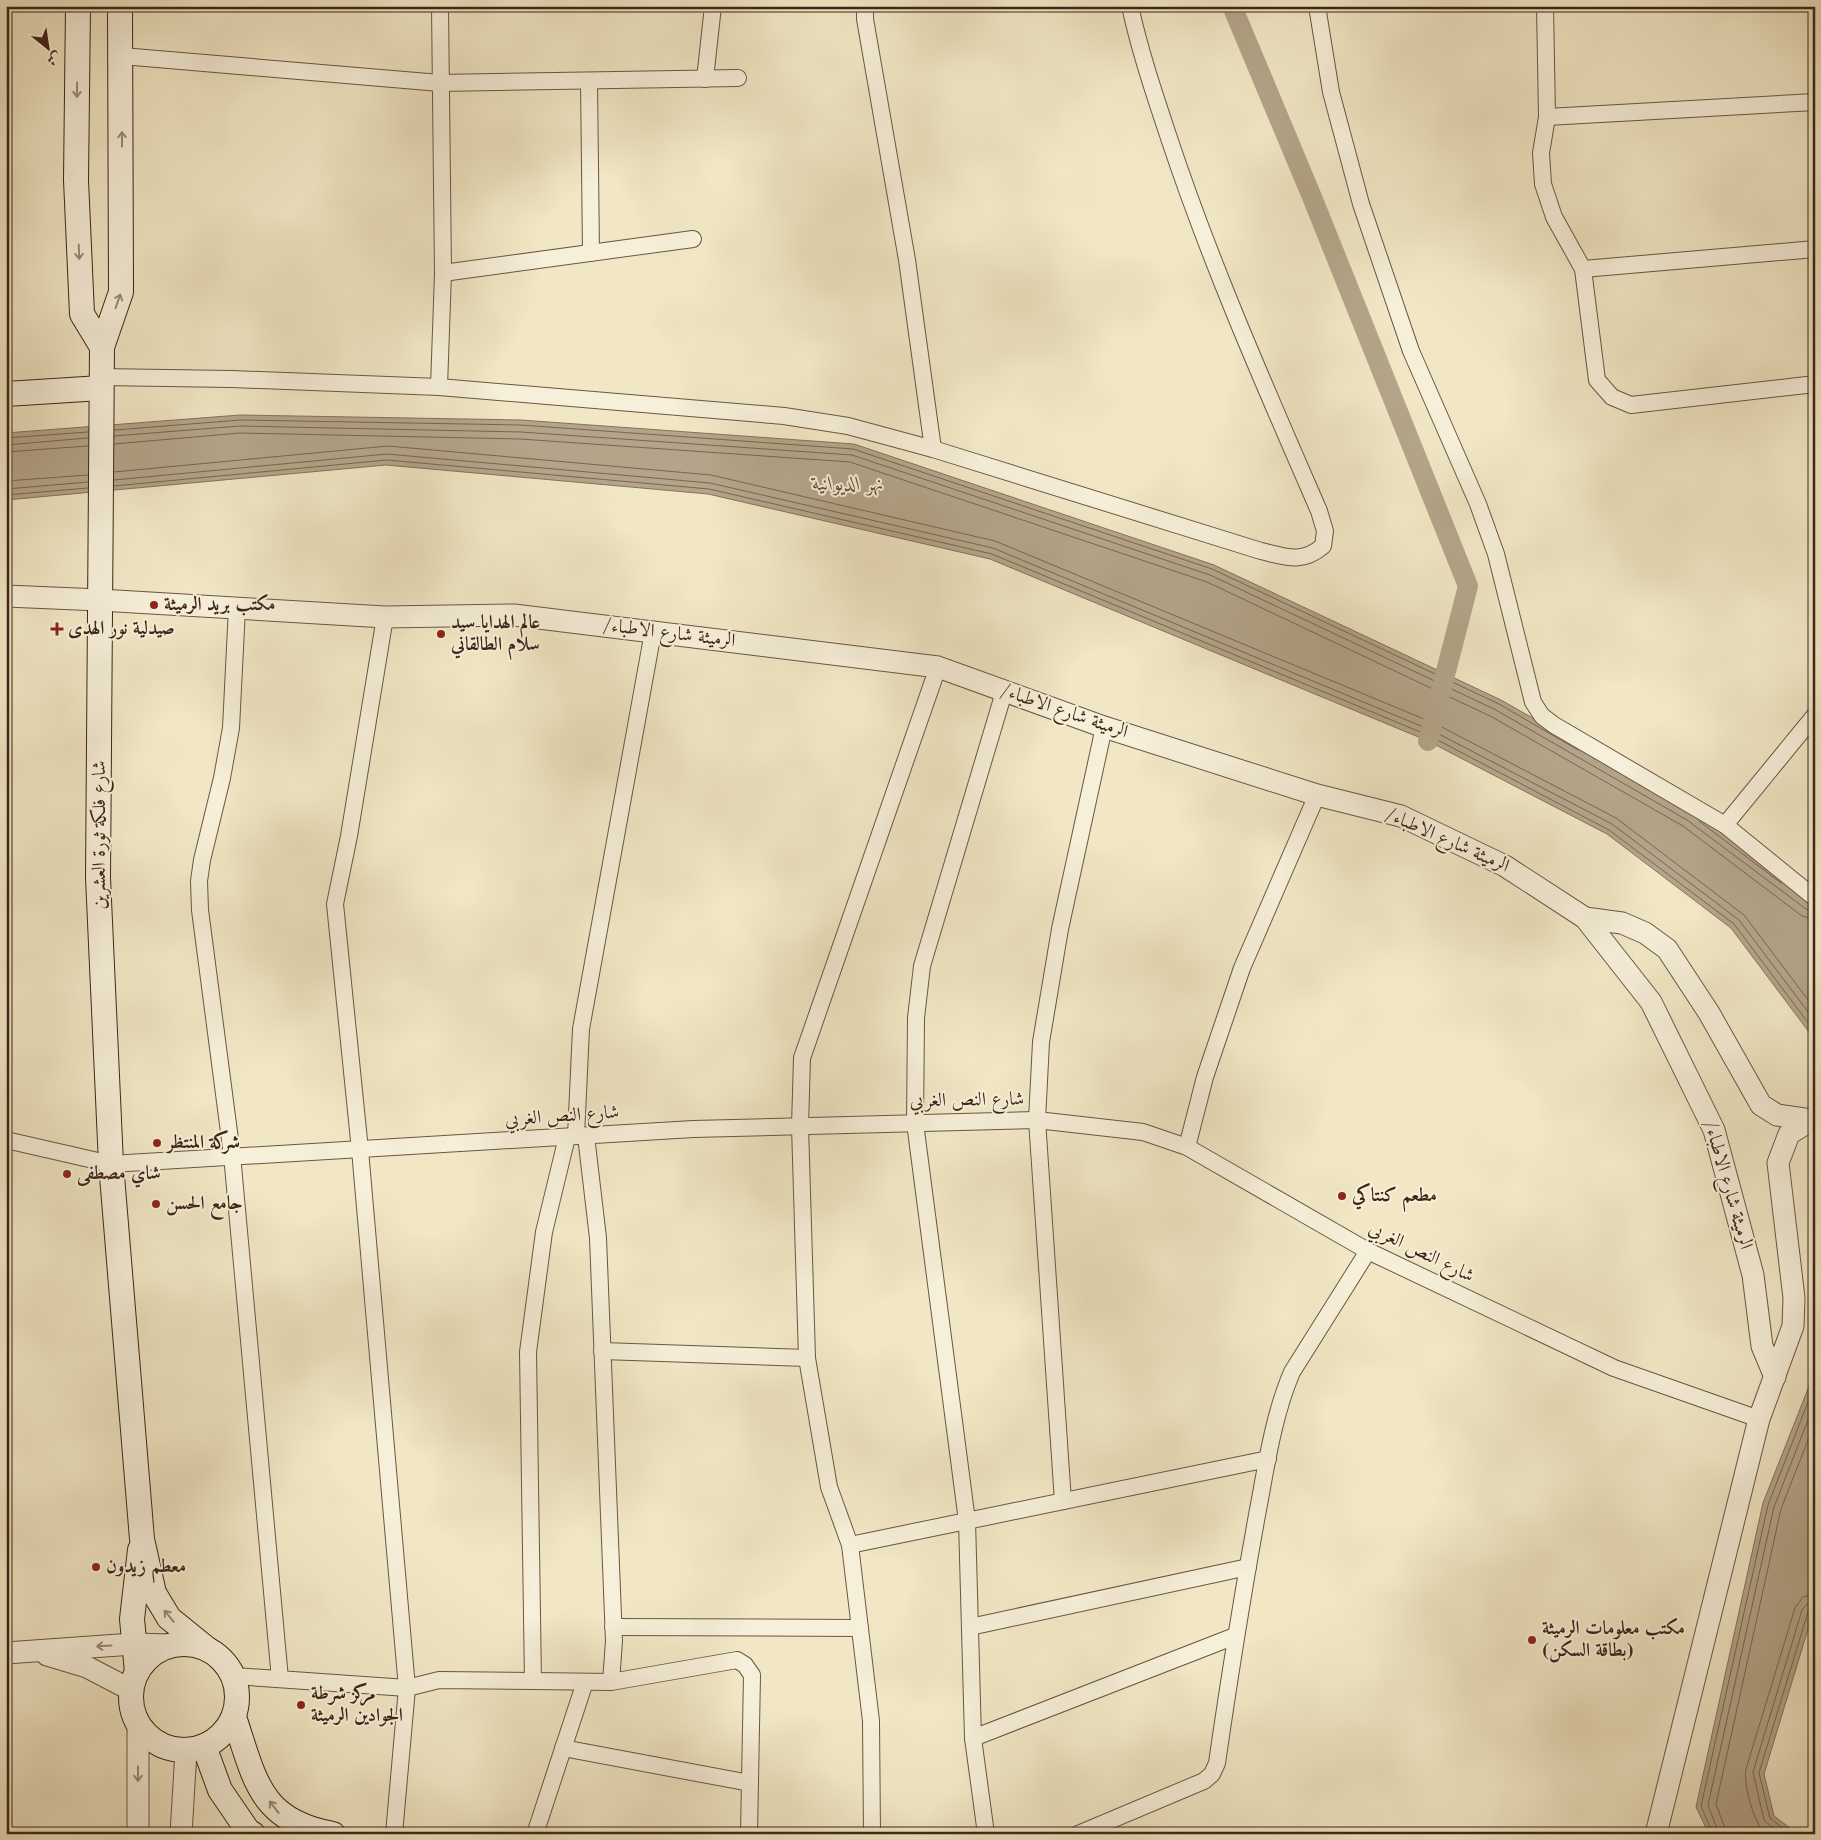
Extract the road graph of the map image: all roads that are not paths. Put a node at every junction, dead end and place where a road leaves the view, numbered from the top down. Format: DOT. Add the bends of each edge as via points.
graph roads {
  1 [pos="78,6"];
  2 [pos="120,6"];
  3 [pos="440,6"];
  4 [pos="713,6"];
  5 [pos="865,6"];
  6 [pos="1130,6"];
  7 [pos="1318,6"];
  8 [pos="1545,6"];
  9 [pos="122,56"];
  10 [pos="738,78"];
  11 [pos="705,79"];
  12 [pos="590,81"];
  13 [pos="440,83"];
  14 [pos="1815,102"];
  15 [pos="1547,117"];
  16 [pos="693,239"];
  17 [pos="1815,249"];
  18 [pos="591,253"];
  19 [pos="1583,269"];
  20 [pos="442,273"];
  21 [pos="102,347"];
  22 [pos="1815,384"];
  23 [pos="439,387"];
  24 [pos="101,390"];
  25 [pos="6,394"];
  26 [pos="933,449"];
  27 [pos="6,596"];
  28 [pos="100,600"];
  29 [pos="237,608"];
  30 [pos="385,617"];
  31 [pos="652,632"];
  32 [pos="938,667"];
  33 [pos="1004,692"];
  34 [pos="1815,715"];
  35 [pos="1104,727"];
  36 [pos="1317,795"];
  37 [pos="1725,824"];
  38 [pos="1815,898"];
  39 [pos="1585,918"];
  40 [pos="1813,1119"];
  41 [pos="1037,1120"];
  42 [pos="914,1123"];
  43 [pos="800,1126"];
  44 [pos="576,1136"];
  45 [pos="6,1140"];
  46 [pos="1187,1147"];
  47 [pos="360,1150"];
  48 [pos="232,1155"];
  49 [pos="111,1164"];
  50 [pos="1368,1251"];
  51 [pos="602,1351"];
  52 [pos="807,1358"];
  53 [pos="1775,1377"];
  54 [pos="1759,1419"];
  55 [pos="1268,1459"];
  56 [pos="1063,1501"];
  57 [pos="967,1521"];
  58 [pos="142,1539"];
  59 [pos="850,1545"];
  60 [pos="1248,1567"];
  61 [pos="613,1627"];
  62 [pos="970,1627"];
  63 [pos="860,1628"];
  64 [pos="1235,1636"];
  65 [pos="133,1644"];
  66 [pos="170,1645"];
  67 [pos="206,1648"];
  68 [pos="35,1651"];
  69 [pos="6,1653"];
  70 [pos="234,1676"];
  71 [pos="280,1679"];
  72 [pos="134,1681"];
  73 [pos="533,1681"];
  74 [pos="585,1682"];
  75 [pos="611,1682"];
  76 [pos="408,1688"];
  77 [pos="234,1717"];
  78 [pos="138,1726"];
  79 [pos="974,1738"];
  80 [pos="195,1748"];
  81 [pos="563,1748"];
  82 [pos="750,1783"];
  83 [pos="138,1834"];
  84 [pos="181,1834"];
  85 [pos="253,1834"];
  86 [pos="333,1834"];
  87 [pos="394,1834"];
  88 [pos="535,1834"];
  89 [pos="749,1834"];
  90 [pos="872,1834"];
  91 [pos="986,1834"];
  92 [pos="1078,1834"];
  93 [pos="1656,1834"];
  1 -- 21 [label="main road, one-way" via="76,180 82,314"];
  2 -- 9 [label="main road, شارع فلكة ثورة العشرين"];
  3 -- 13 [label="street"];
  4 -- 11 [label="street"];
  5 -- 26 [label="street" via="877,98 907,260"];
  6 -- 26 [label="street" via="1139,48 1192,207 1247,347 1320,511 1325,531 1323,546 1313,555 1295,559 1261,551"];
  7 -- 37 [label="street" via="1331,92 1361,204 1411,351 1493,546 1533,702 1554,726"];
  8 -- 15 [label="street"];
  9 -- 13 [label="street"];
  21 -- 9 [label="main road, شارع فلكة ثورة العشرين, one-way" via="121,292"];
  10 -- 11 [label="street"];
  11 -- 12 [label="street"];
  12 -- 13 [label="street"];
  12 -- 18 [label="street"];
  13 -- 20 [label="street"];
  14 -- 15 [label="street"];
  15 -- 19 [label="street" via="1541,153 1543,184 1554,217"];
  16 -- 18 [label="street"];
  17 -- 19 [label="street"];
  18 -- 20 [label="street"];
  19 -- 22 [label="street" via="1597,380 1612,398 1631,406"];
  20 -- 23 [label="street"];
  21 -- 24 [label="main road, شارع فلكة ثورة العشرين"];
  23 -- 24 [label="street" via="232,379"];
  23 -- 26 [label="street" via="784,416 848,426"];
  24 -- 25 [label="main road"];
  24 -- 28 [label="main road, شارع فلكة ثورة العشرين"];
  27 -- 28 [label="street, /الرميثة شارع الاطباء"];
  28 -- 29 [label="street, /الرميثة شارع الاطباء"];
  28 -- 49 [label="main road, شارع فلكة ثورة العشرين" via="98,878"];
  29 -- 30 [label="street, /الرميثة شارع الاطباء"];
  29 -- 48 [label="street" via="231,728 199,881"];
  30 -- 31 [label="street, /الرميثة شارع الاطباء" via="514,615"];
  30 -- 47 [label="street" via="335,904"];
  31 -- 32 [label="street, /الرميثة شارع الاطباء"];
  31 -- 44 [label="street" via="581,1029"];
  32 -- 33 [label="street, /الرميثة شارع الاطباء"];
  32 -- 43 [label="street" via="802,1058"];
  33 -- 35 [label="street, /الرميثة شارع الاطباء"];
  33 -- 42 [label="street" via="922,966 916,1018"];
  34 -- 37 [label="street"];
  35 -- 36 [label="street, /الرميثة شارع الاطباء"];
  35 -- 41 [label="street" via="1060,929 1041,1042"];
  36 -- 39 [label="street, /الرميثة شارع الاطباء" via="1401,816 1505,866"];
  36 -- 46 [label="street" via="1242,968 1205,1077"];
  37 -- 38 [label="street"];
  39 -- 40 [label="street" via="1622,923 1645,933 1667,949 1709,1013 1761,1105 1777,1115"];
  39 -- 53 [label="street, /الرميثة شارع الاطباء" via="1651,1002 1714,1130 1753,1275 1762,1346"];
  40 -- 53 [label="street" via="1789,1134 1778,1163 1794,1298 1792,1326"];
  41 -- 42 [label="street, شارع النص الغربي"];
  41 -- 46 [label="street, شارع النص الغربي" via="1143,1132"];
  41 -- 56 [label="street"];
  42 -- 43 [label="street, شارع النص الغربي"];
  42 -- 57 [label="street"];
  43 -- 44 [label="street, شارع النص الغربي"];
  43 -- 52 [label="street"];
  44 -- 47 [label="street, شارع النص الغربي"];
  44 -- 51 [label="street" via="598,1238"];
  44 -- 73 [label="street" via="544,1232 528,1352"];
  45 -- 49 [label="street, شارع النص الغربي"];
  46 -- 50 [label="street, شارع النص الغربي"];
  47 -- 48 [label="street, شارع النص الغربي"];
  47 -- 76 [label="street"];
  48 -- 49 [label="street, شارع النص الغربي"];
  48 -- 71 [label="street"];
  49 -- 58 [label="main road, شارع فلكة ثورة العشرين"];
  50 -- 54 [label="street, شارع النص الغربي" via="1614,1368"];
  50 -- 55 [label="street" via="1292,1372 1284,1390"];
  51 -- 52 [label="street"];
  51 -- 61 [label="street"];
  52 -- 59 [label="street" via="829,1487"];
  53 -- 54 [label="street"];
  54 -- 93 [label="street"];
  55 -- 56 [label="street"];
  55 -- 60 [label="street"];
  56 -- 57 [label="street"];
  57 -- 59 [label="street"];
  57 -- 62 [label="street"];
  58 -- 65 [label="main road" via="134,1587"];
  67 -- 58 [label="main road, one-way" via="169,1618 154,1593"];
  59 -- 63 [label="street"];
  60 -- 62 [label="street"];
  60 -- 64 [label="street"];
  61 -- 63 [label="street"];
  61 -- 75 [label="street"];
  62 -- 79 [label="street"];
  63 -- 90 [label="street" via="871,1721"];
  64 -- 79 [label="street"];
  64 -- 92 [label="street" via="1217,1763 1212,1774 1204,1781"];
  65 -- 66 [label="street"];
  65 -- 68 [label="street, one-way"];
  65 -- 72 [label="main road"];
  66 -- 67 [label="main road" via="188,1643"];
  66 -- 72 [label="main road" via="150,1655"];
  67 -- 70 [label="main road" via="222,1659"];
  68 -- 69 [label="street"];
  68 -- 72 [label="street"];
  70 -- 71 [label="street"];
  70 -- 77 [label="main road" via="238,1696"];
  71 -- 76 [label="street"];
  72 -- 78 [label="main road" via="131,1708"];
  73 -- 74 [label="street"];
  73 -- 76 [label="street" via="439,1680"];
  74 -- 75 [label="street"];
  74 -- 81 [label="street"];
  75 -- 82 [label="street" via="737,1660 745,1665 752,1675"];
  76 -- 87 [label="street"];
  77 -- 80 [label="main road" via="222,1735"];
  86 -- 77 [label="main road, one-way" via="280,1814 257,1786"];
  78 -- 80 [label="main road" via="159,1744 173,1750"];
  78 -- 83 [label="street, one-way"];
  79 -- 91 [label="street"];
  80 -- 84 [label="street"];
  80 -- 85 [label="main road" via="220,1790"];
  81 -- 82 [label="street"];
  81 -- 88 [label="street"];
  82 -- 89 [label="street"];
}
